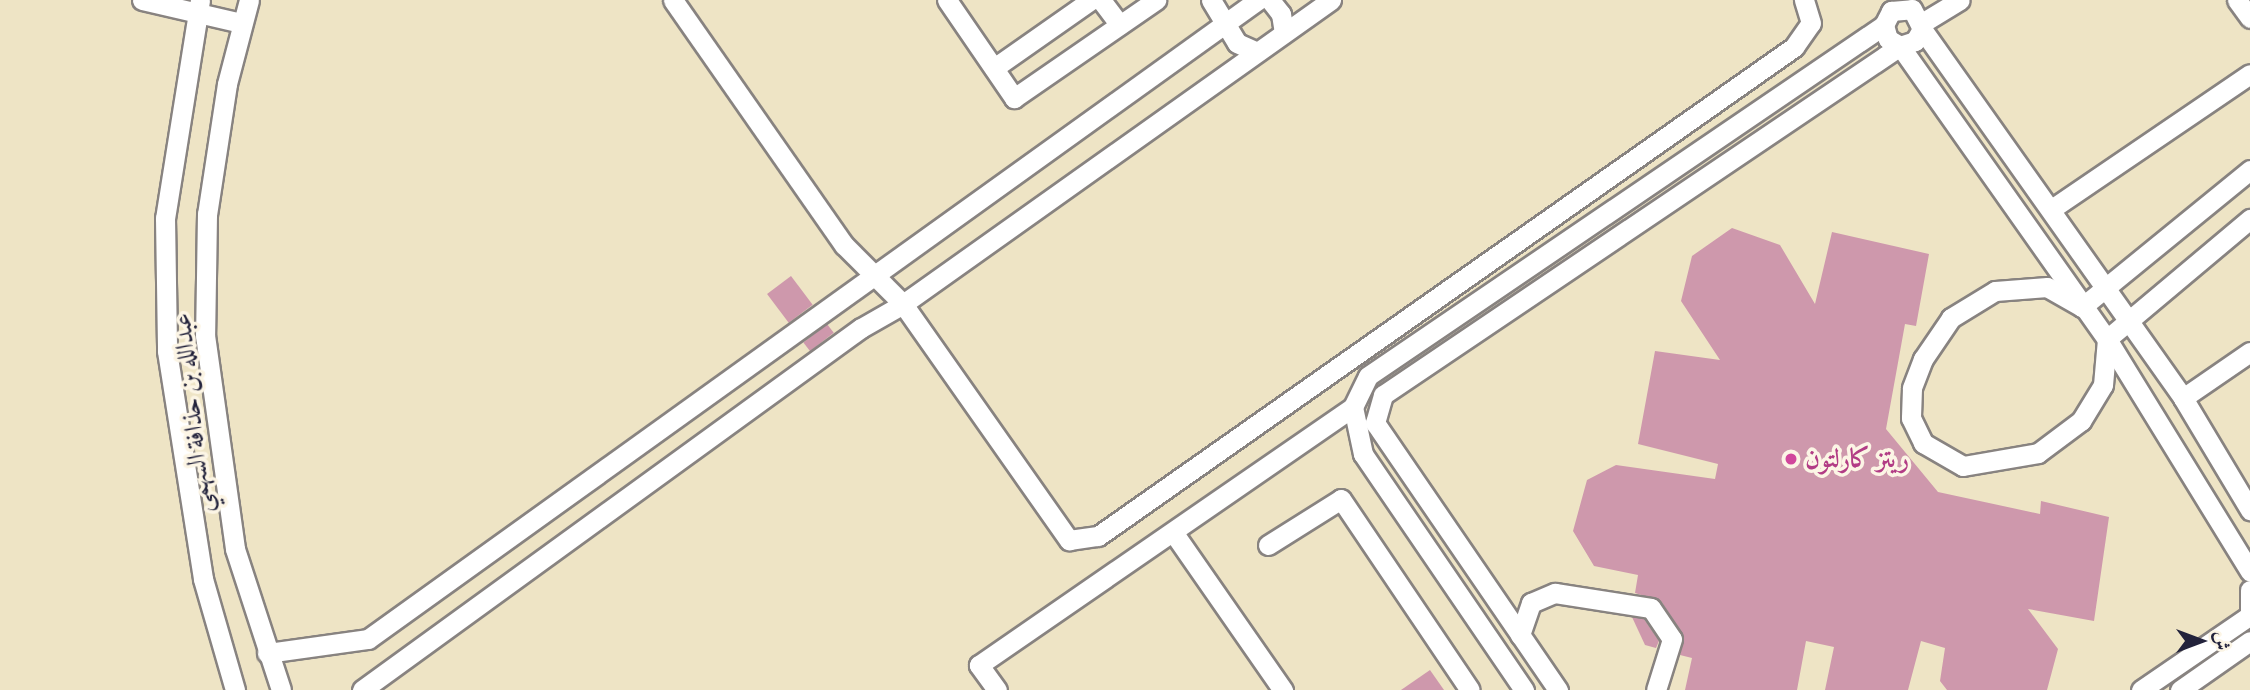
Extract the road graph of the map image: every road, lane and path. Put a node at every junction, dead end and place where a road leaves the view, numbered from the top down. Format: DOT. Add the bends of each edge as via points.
graph roads {
  1 [pos="142,0"];
  2 [pos="249,0"];
  3 [pos="673,0"];
  4 [pos="947,0"];
  5 [pos="1091,0"];
  6 [pos="1101,0"];
  7 [pos="1156,0"];
  8 [pos="1211,0"];
  9 [pos="1258,0"];
  10 [pos="1270,0"];
  11 [pos="1331,0"];
  12 [pos="1804,0"];
  13 [pos="1960,0"];
  14 [pos="2237,0"];
  15 [pos="198,6"];
  16 [pos="1882,14"];
  17 [pos="1915,15"];
  18 [pos="2250,18"];
  19 [pos="242,23"];
  20 [pos="1225,24"];
  21 [pos="1120,25"];
  22 [pos="1284,33"];
  23 [pos="1900,46"];
  24 [pos="1257,52"];
  25 [pos="994,68"];
  26 [pos="2250,74"];
  27 [pos="2250,170"];
  28 [pos="2053,208"];
  29 [pos="2250,219"];
  30 [pos="875,276"];
  31 [pos="2107,290"];
  32 [pos="903,303"];
  33 [pos="2082,307"];
  34 [pos="2131,322"];
  35 [pos="2107,339"];
  36 [pos="2250,352"];
  37 [pos="2183,398"];
  38 [pos="1353,407"];
  39 [pos="2250,510"];
  40 [pos="1173,531"];
  41 [pos="1268,545"];
  42 [pos="2250,571"];
  43 [pos="2250,590"];
  44 [pos="2250,616"];
  45 [pos="1520,635"];
  46 [pos="2250,641"];
  47 [pos="267,653"];
  48 [pos="235,690"];
  49 [pos="281,690"];
  50 [pos="362,690"];
  51 [pos="997,690"];
  52 [pos="1283,690"];
  53 [pos="1470,690"];
  54 [pos="1524,690"];
  55 [pos="1558,690"];
  56 [pos="1657,690"];
  57 [pos="2141,690"];
  58 [pos="2180,690"];
  1 -- 15 [label="street"];
  2 -- 19 [label="street, عبدالله بن حذافة السهمي"];
  3 -- 30 [label="street" via="844,245"];
  4 -- 25 [label="street"];
  5 -- 25 [label="street"];
  6 -- 21 [label="street"];
  7 -- 21 [label="street"];
  8 -- 20 [label="street"];
  9 -- 20 [label="street"];
  10 -- 22 [label="street" via="1281,14"];
  11 -- 22 [label="street"];
  12 -- 32 [label="street" via="1811,23 1794,47 1098,536 1069,540"];
  13 -- 17 [label="street"];
  14 -- 18 [label="street"];
  15 -- 19 [label="street"];
  15 -- 48 [label="street, عبدالله بن حذافة السهمي" via="165,218 167,351 204,579"];
  16 -- 17 [label="street" via="1898,7"];
  16 -- 23 [label="street" via="1888,39"];
  16 -- 38 [label="street" via="1368,376"];
  17 -- 23 [label="street" via="1916,41"];
  17 -- 28 [label="street"];
  19 -- 47 [label="street, عبدالله بن حذافة السهمي" via="227,84 207,214 205,335 235,549"];
  20 -- 24 [label="street" via="1237,43"];
  20 -- 30 [label="street"];
  21 -- 25 [label="street" via="1014,98"];
  22 -- 24 [label="street"];
  23 -- 33 [label="street"];
  23 -- 45 [label="street" via="1384,395 1375,423"];
  24 -- 32 [label="street"];
  26 -- 28 [label="street"];
  27 -- 31 [label="street"];
  28 -- 31 [label="street"];
  29 -- 34 [label="street"];
  30 -- 32 [label="street"];
  30 -- 47 [label="street" via="368,639"];
  31 -- 33 [label="street"];
  31 -- 34 [label="street"];
  32 -- 50 [label="street" via="850,336"];
  33 -- 35 [label="street"];
  33 -- 35 [label="street" via="2047,287 1995,291 1951,318 1923,359 1912,388 1911,418 1923,443 1963,466 2038,453 2081,421 2103,385"];
  34 -- 35 [label="street"];
  34 -- 37 [label="street"];
  35 -- 42 [label="street"];
  36 -- 37 [label="street"];
  37 -- 39 [label="street"];
  38 -- 40 [label="street"];
  38 -- 54 [label="street" via="1363,454"];
  40 -- 51 [label="street" via="979,666"];
  40 -- 52 [label="street"];
  41 -- 53 [label="street" via="1341,499"];
  43 -- 44 [label="street"];
  44 -- 57 [label="street"];
  45 -- 55 [label="street"];
  45 -- 56 [label="street" via="1531,603 1555,593 1651,608 1672,639"];
  46 -- 58 [label="street"];
  47 -- 49 [label="street, عبدالله بن حذافة السهمي"];
}
